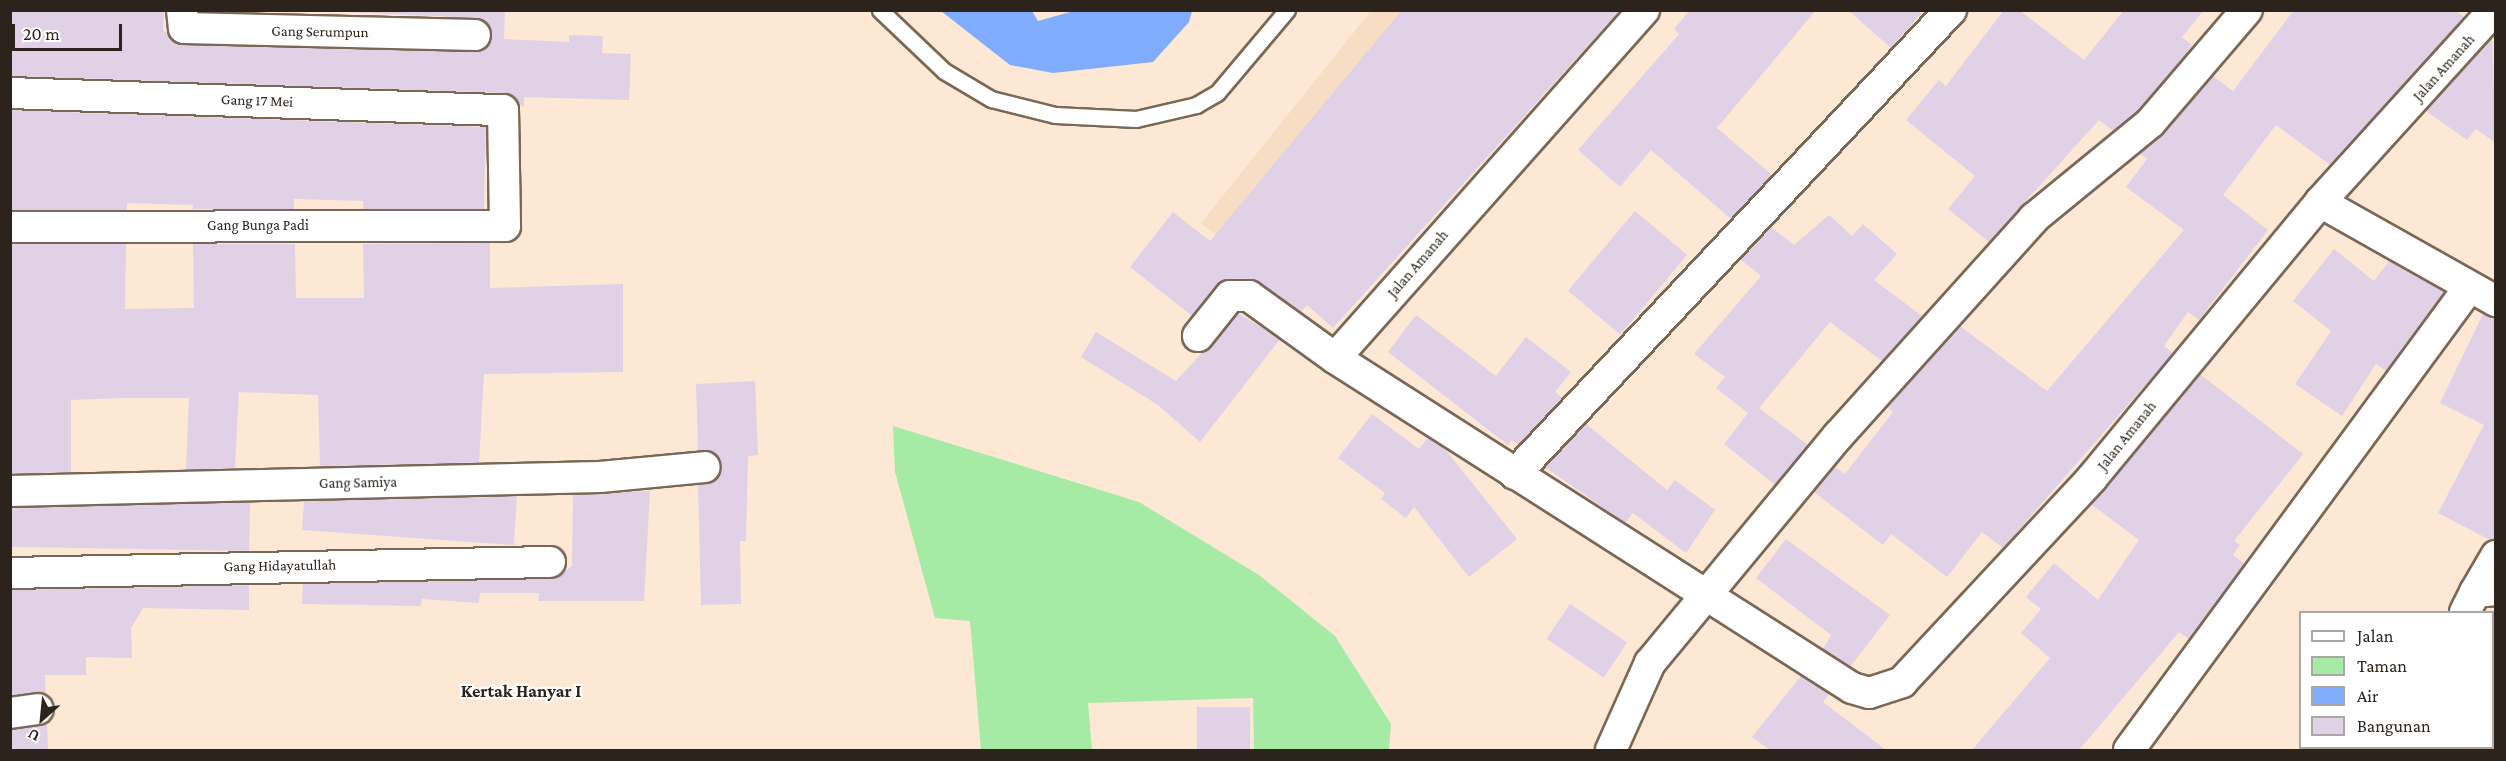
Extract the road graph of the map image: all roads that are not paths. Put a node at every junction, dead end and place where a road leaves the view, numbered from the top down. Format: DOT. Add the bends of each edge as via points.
graph roads {
  1 [pos="182,10"];
  2 [pos="880,10"];
  3 [pos="1287,10"];
  4 [pos="1644,10"];
  5 [pos="1951,10"];
  6 [pos="2247,10"];
  7 [pos="2494,10"];
  8 [pos="475,35"];
  9 [pos="10,93"];
  10 [pos="2320,202"];
  11 [pos="505,226"];
  12 [pos="10,227"];
  13 [pos="2468,289"];
  14 [pos="2496,301"];
  15 [pos="1197,336"];
  16 [pos="1335,358"];
  17 [pos="705,467"];
  18 [pos="1515,474"];
  19 [pos="10,491"];
  20 [pos="2496,556"];
  21 [pos="550,562"];
  22 [pos="10,573"];
  23 [pos="1705,593"];
  24 [pos="2479,598"];
  25 [pos="1611,750"];
  26 [pos="2129,750"];
  1 -- 8 [label="street, Gang Serumpun" via="184,28"];
  2 -- 3 [label="lane" via="944,71 991,99 1055,115 1136,119 1196,105 1217,93"];
  4 -- 16 [label="street, Jalan Amanah"];
  5 -- 18 [label="street"];
  6 -- 23 [label="street" via="2150,123 2034,218"];
  7 -- 10 [label="street, Jalan Amanah"];
  9 -- 11 [label="street, Gang 17 Mei" via="503,110"];
  10 -- 13 [label="street"];
  10 -- 23 [label="street, Jalan Amanah" via="2092,478 1902,682 1882,692 1852,688"];
  11 -- 12 [label="street, Gang Bunga Padi"];
  13 -- 14 [label="street"];
  13 -- 26 [label="street"];
  15 -- 16 [label="street" via="1230,296 1249,296"];
  16 -- 18 [label="street, Jalan Amanah"];
  17 -- 19 [label="street, Gang Samiya" via="600,477"];
  18 -- 23 [label="street, Jalan Amanah"];
  20 -- 24 [label="street"];
  21 -- 22 [label="street, Gang Hidayatullah"];
  23 -- 25 [label="street" via="1650,663"];
}
